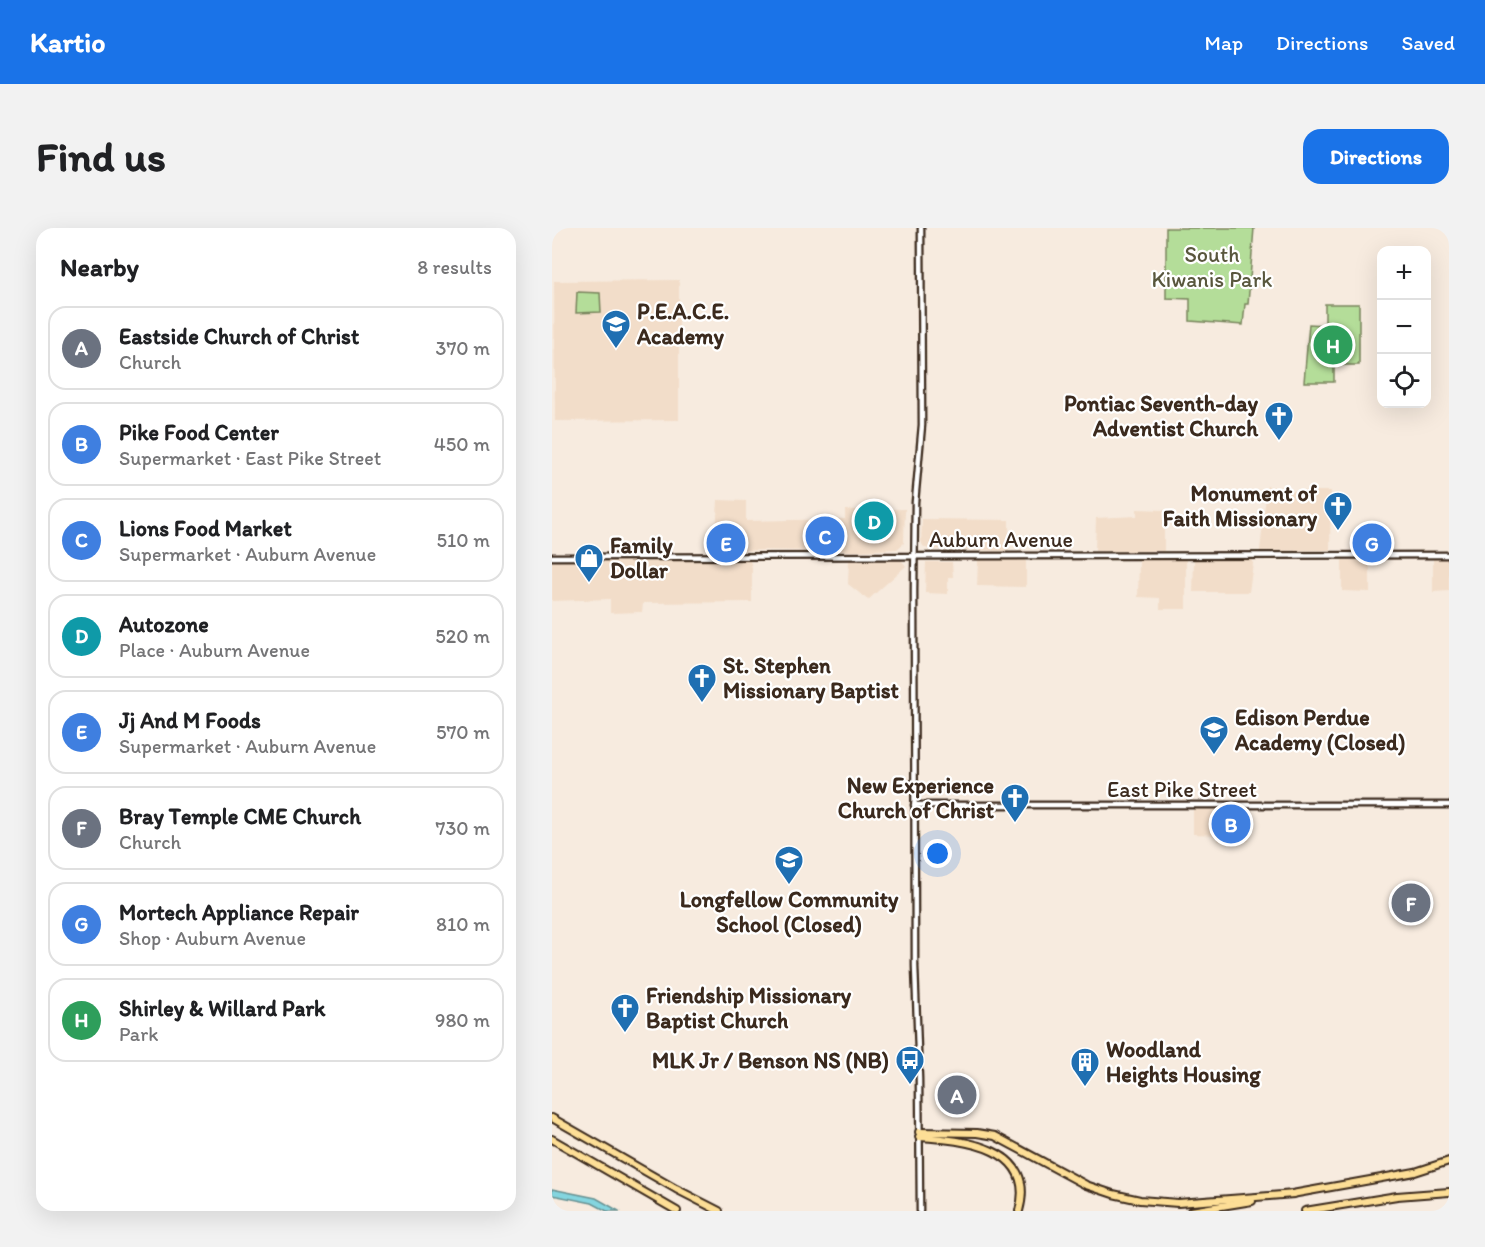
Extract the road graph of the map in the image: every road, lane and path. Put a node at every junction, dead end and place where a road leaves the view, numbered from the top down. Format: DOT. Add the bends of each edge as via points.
graph roads {
  1 [pos="921,228"];
  2 [pos="914,555"];
  3 [pos="1449,555"];
  4 [pos="552,557"];
  5 [pos="914,805"];
  6 [pos="1449,805"];
  7 [pos="552,1118"];
  8 [pos="919,1135"];
  9 [pos="552,1139"];
  10 [pos="1449,1161"];
  11 [pos="1449,1192"];
  12 [pos="1294,1194"];
  13 [pos="677,1211"];
  14 [pos="719,1211"];
  15 [pos="920,1211"];
  16 [pos="1019,1211"];
  17 [pos="1191,1211"];
  18 [pos="1305,1211"];
  1 -- 2 [label="main road" via="922,425"];
  2 -- 3 [label="main road, Auburn Avenue"];
  2 -- 4 [label="main road, Auburn Avenue"];
  2 -- 5 [label="main road"];
  5 -- 6 [label="main road, East Pike Street"];
  5 -- 8 [label="main road"];
  7 -- 14 [label="highway"];
  8 -- 12 [label="highway" via="970,1132 995,1136 1086,1185 1140,1200 1178,1203"];
  8 -- 15 [label="main road"];
  8 -- 16 [label="highway" via="980,1146 1003,1156 1020,1181"];
  9 -- 13 [label="highway"];
  10 -- 12 [label="highway" via="1415,1172"];
  11 -- 18 [label="highway"];
  12 -- 17 [label="highway"];
}
